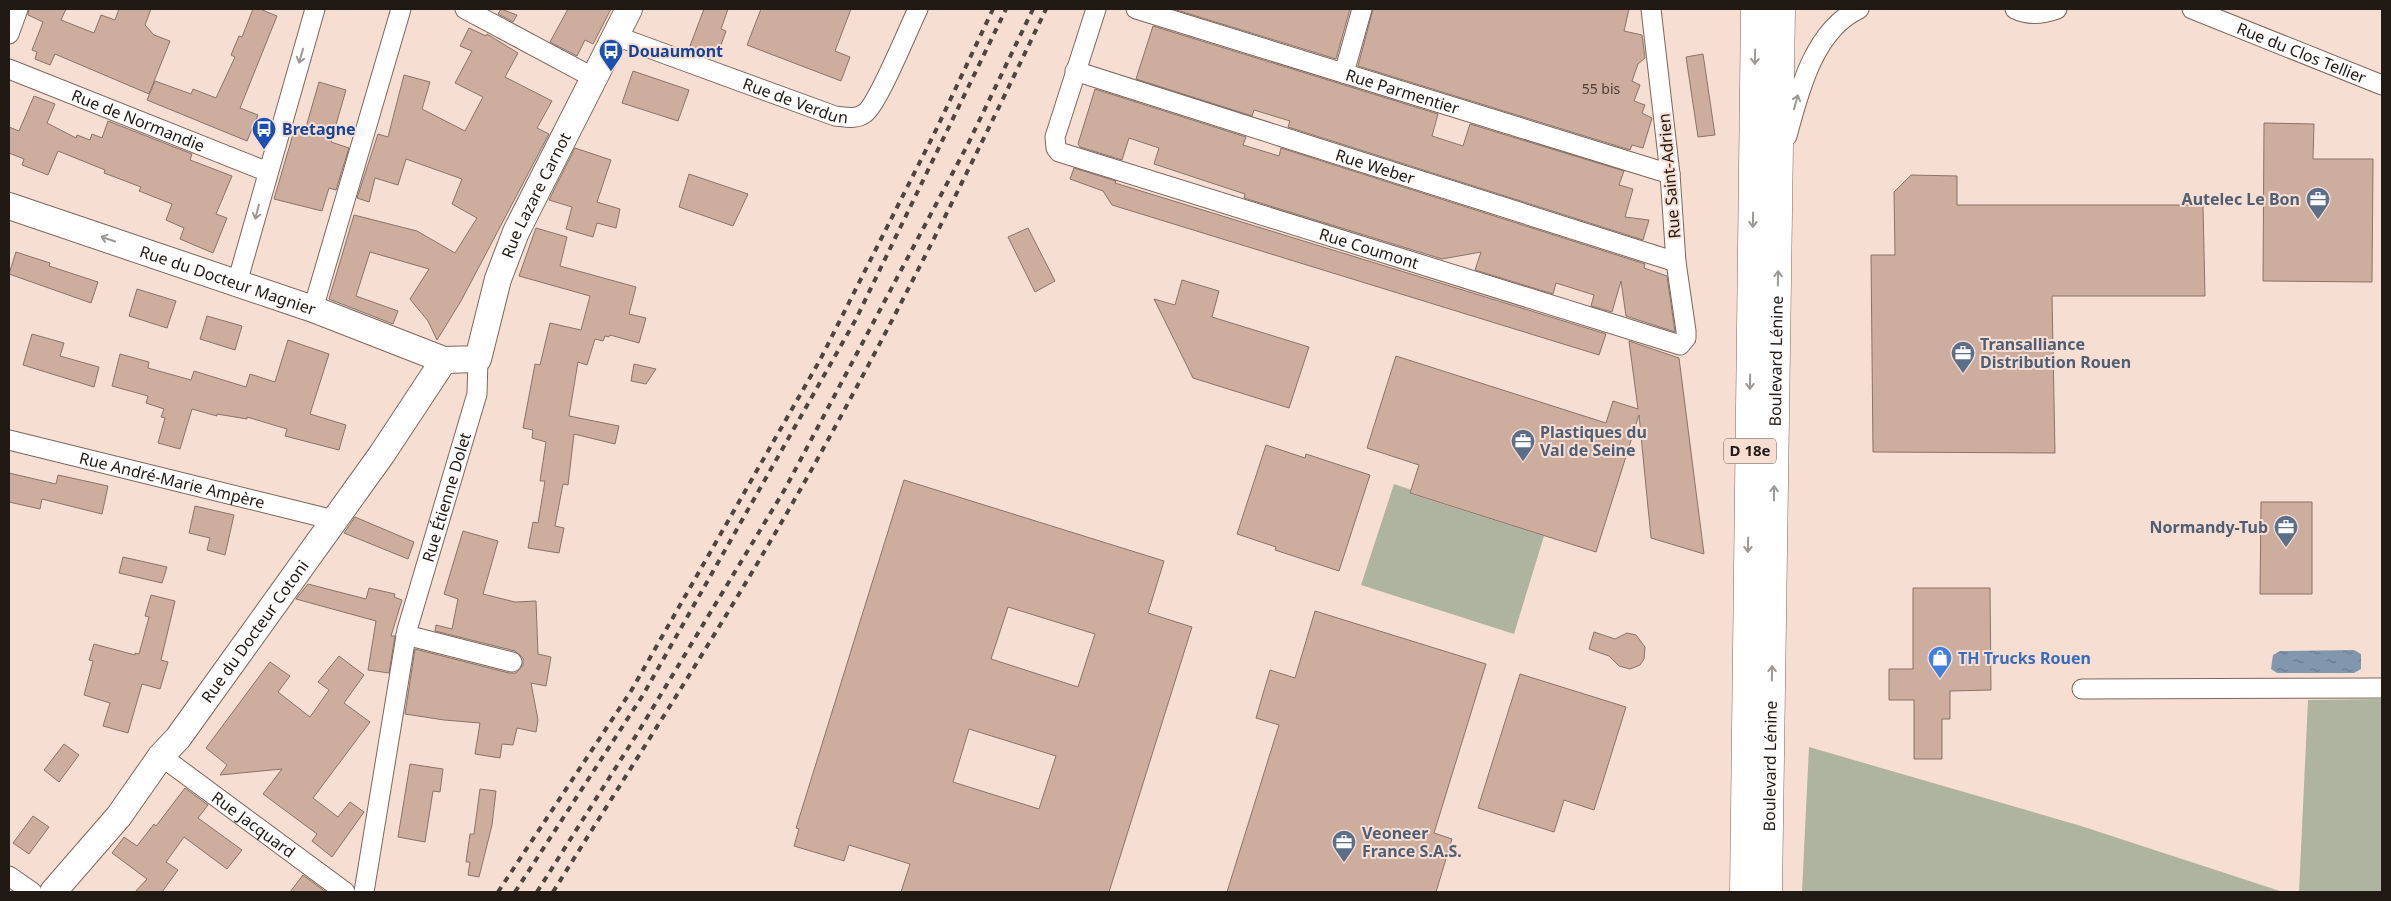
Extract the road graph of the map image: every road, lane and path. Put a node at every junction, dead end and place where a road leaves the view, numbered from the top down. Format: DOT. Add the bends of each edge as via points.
graph roads {
  1 [pos="18,9"];
  2 [pos="315,9"];
  3 [pos="400,9"];
  4 [pos="464,9"];
  5 [pos="629,9"];
  6 [pos="918,9"];
  7 [pos="1096,9"];
  8 [pos="1136,9"];
  9 [pos="1362,9"];
  10 [pos="1651,9"];
  11 [pos="1761,9"];
  12 [pos="1859,9"];
  13 [pos="2015,9"];
  14 [pos="2057,9"];
  15 [pos="2192,9"];
  16 [pos="9,34"];
  17 [pos="616,36"];
  18 [pos="9,69"];
  19 [pos="1075,71"];
  20 [pos="1344,73"];
  21 [pos="594,78"];
  22 [pos="2382,85"];
  23 [pos="1779,166"];
  24 [pos="268,172"];
  25 [pos="1670,174"];
  26 [pos="9,206"];
  27 [pos="1676,262"];
  28 [pos="237,283"];
  29 [pos="313,309"];
  30 [pos="1684,342"];
  31 [pos="478,359"];
  32 [pos="444,360"];
  33 [pos="9,440"];
  34 [pos="334,520"];
  35 [pos="406,635"];
  36 [pos="512,662"];
  37 [pos="2382,688"];
  38 [pos="2082,689"];
  39 [pos="161,756"];
  40 [pos="9,876"];
  41 [pos="62,889"];
  42 [pos="32,892"];
  43 [pos="345,892"];
  44 [pos="364,892"];
  45 [pos="1744,892"];
  46 [pos="1768,892"];
  1 -- 16 [label="street"];
  2 -- 24 [label="street, one-way"];
  3 -- 29 [label="street"];
  4 -- 21 [label="street"];
  5 -- 17 [label="street, Rue Lazare Carnot"];
  6 -- 17 [label="street, Rue de Verdun" via="880,91 866,113 852,118 835,116"];
  7 -- 19 [label="street"];
  8 -- 20 [label="street, Rue Parmentier"];
  9 -- 20 [label="street"];
  10 -- 25 [label="street, Rue Saint-Adrien"];
  11 -- 23 [label="main road, Boulevard Lénine / D 18e"];
  11 -- 45 [label="main road, Boulevard Lénine / D 18e, one-way"];
  23 -- 12 [label="street, one-way" via="1806,72 1824,40 1846,15"];
  13 -- 14 [label="street" via="2031,14"];
  15 -- 22 [label="street, Rue du Clos Tellier"];
  17 -- 21 [label="street, Rue Lazare Carnot"];
  18 -- 24 [label="street, Rue de Normandie"];
  19 -- 27 [label="street, Rue Weber"];
  19 -- 30 [label="street, Rue Coumont" via="1055,137 1056,148 1065,154 1665,341 1680,345"];
  20 -- 25 [label="street, Rue Parmentier"];
  21 -- 31 [label="street, Rue Lazare Carnot" via="516,232 498,279"];
  46 -- 23 [label="main road, Boulevard Lénine / D 18e, one-way"];
  24 -- 28 [label="street, one-way"];
  25 -- 27 [label="street, Rue Saint-Adrien"];
  28 -- 26 [label="street, Rue du Docteur Magnier, one-way"];
  27 -- 30 [label="street, Rue Saint-Adrien" via="1686,331"];
  28 -- 29 [label="street, Rue du Docteur Magnier"];
  29 -- 32 [label="street, Rue du Docteur Magnier"];
  31 -- 32 [label="street"];
  31 -- 35 [label="street, Rue Étienne Dolet" via="477,394"];
  32 -- 34 [label="street, Rue du Docteur Cotoni"];
  33 -- 34 [label="street, Rue André-Marie Ampère"];
  34 -- 39 [label="street, Rue du Docteur Cotoni" via="178,738"];
  35 -- 36 [label="street"];
  35 -- 44 [label="street, Rue Étienne Dolet"];
  37 -- 38 [label="street"];
  39 -- 41 [label="street, Rue du Docteur Cotoni"];
  39 -- 43 [label="street, Rue Jacquard"];
  40 -- 42 [label="street"];
}
